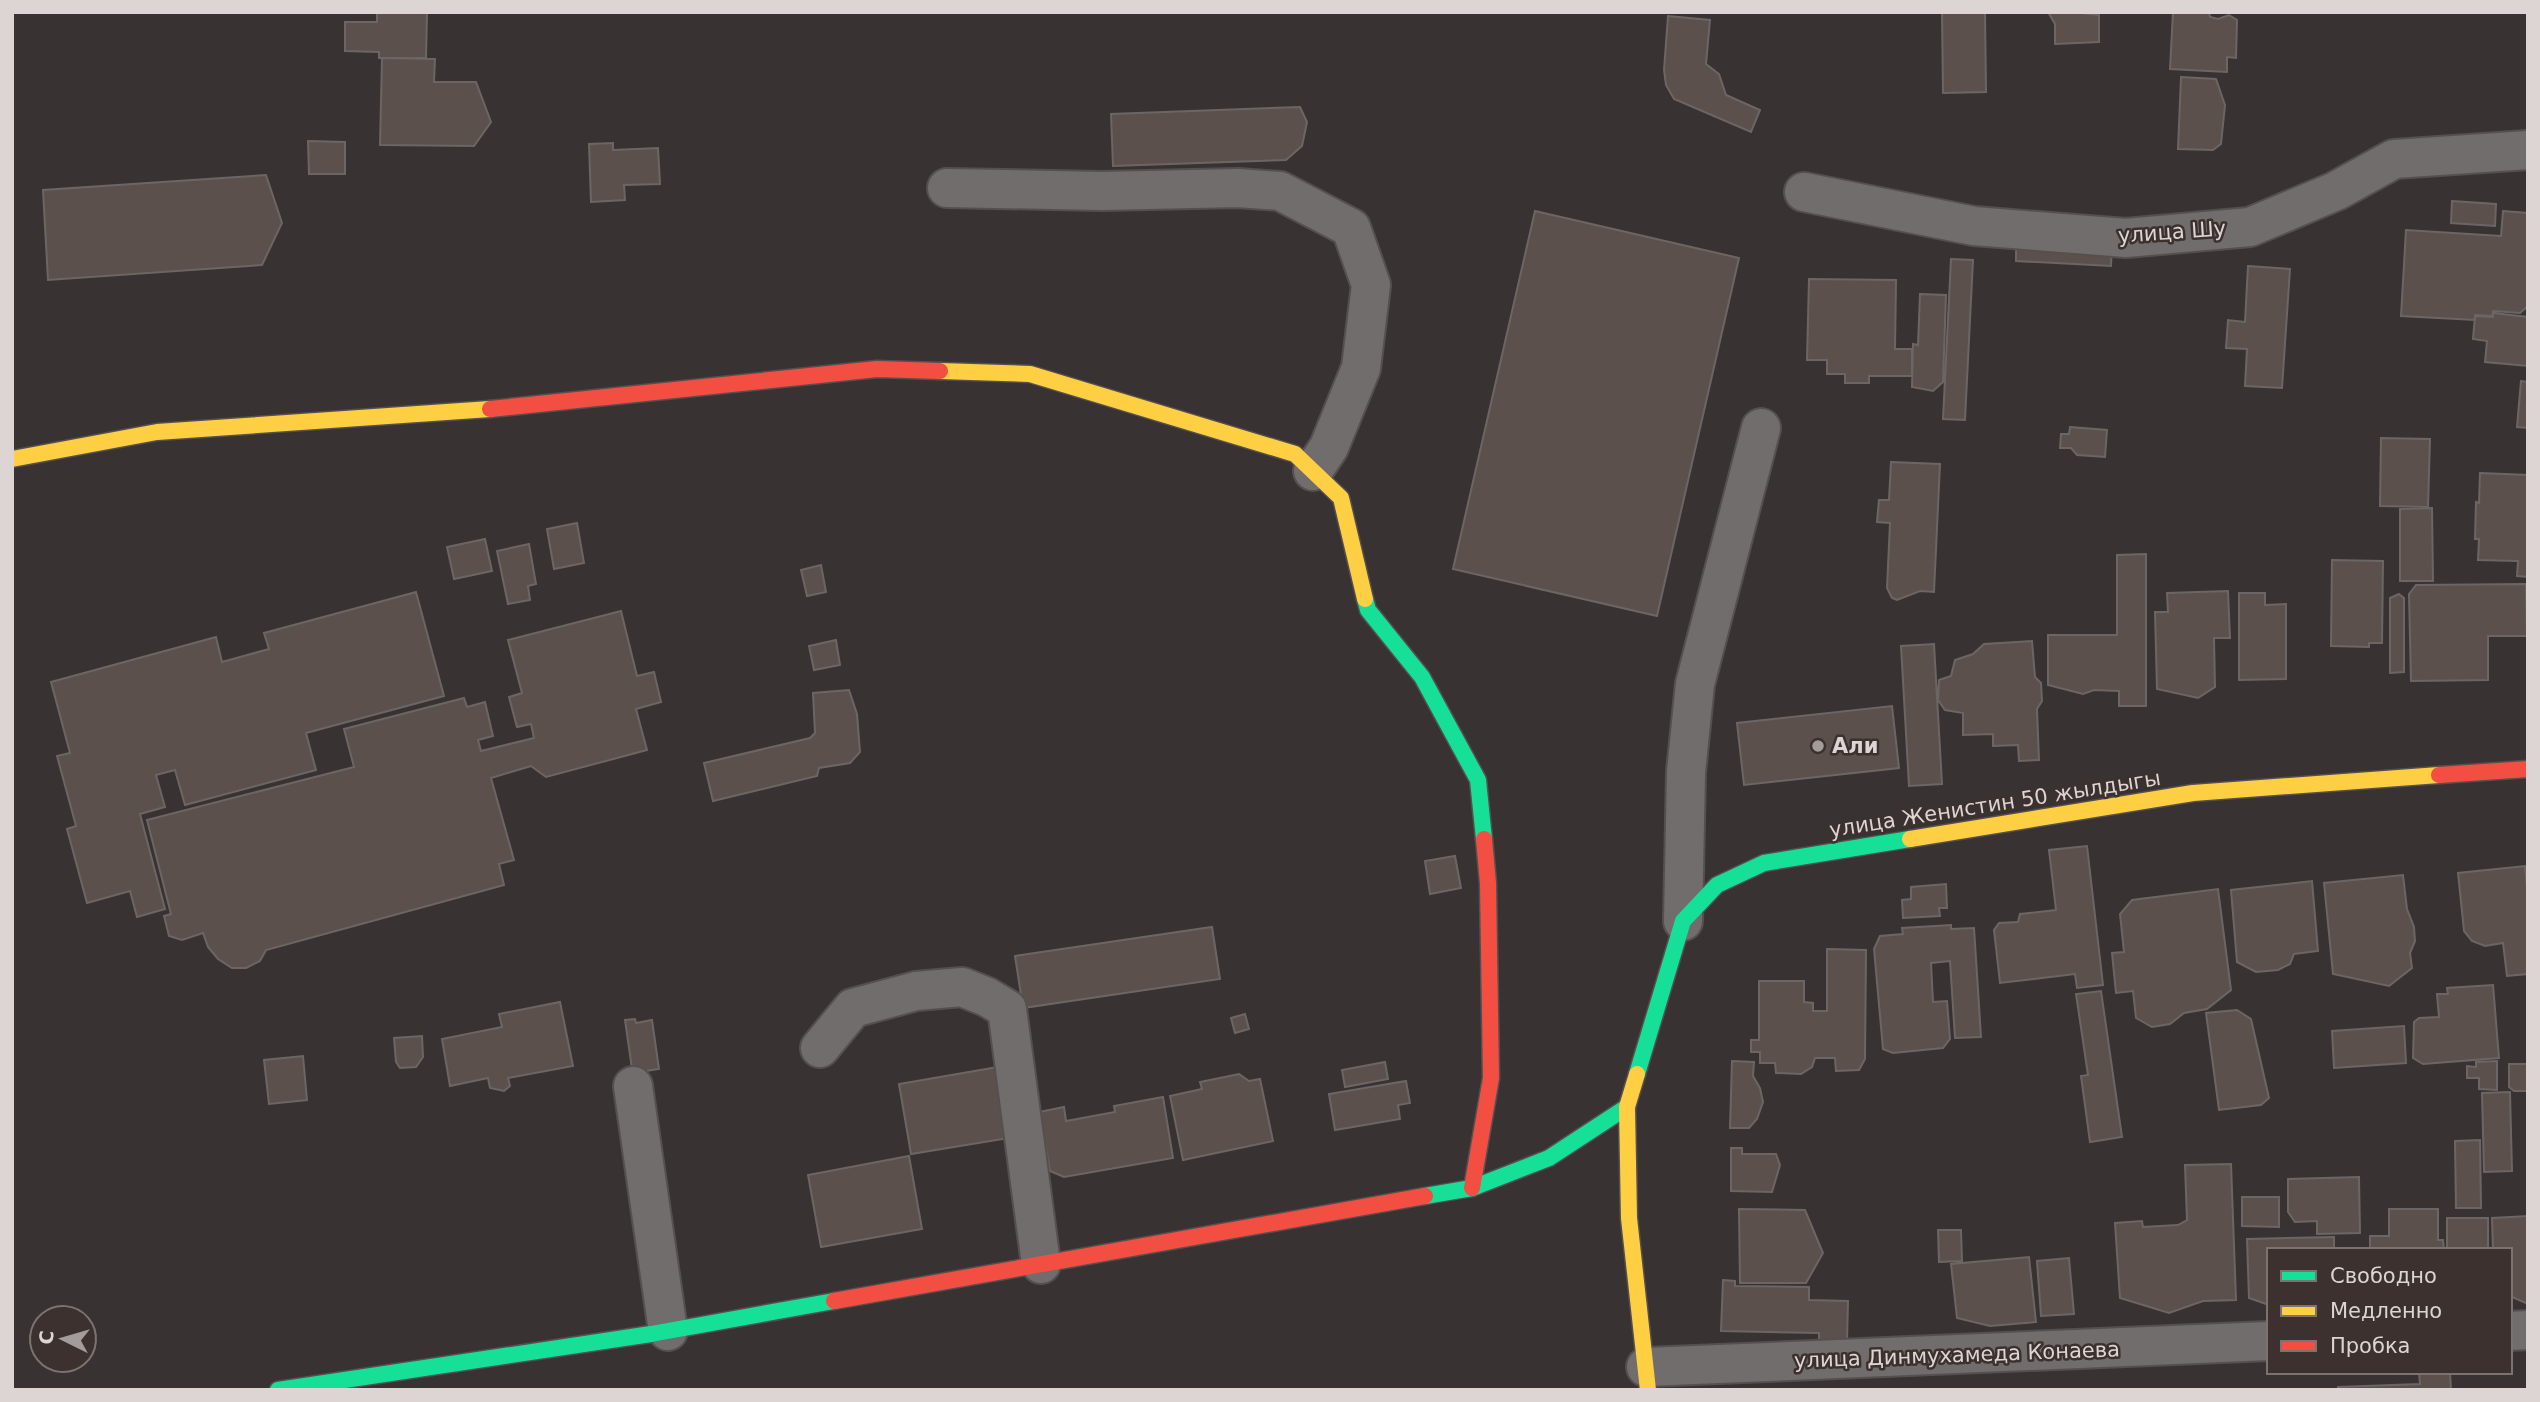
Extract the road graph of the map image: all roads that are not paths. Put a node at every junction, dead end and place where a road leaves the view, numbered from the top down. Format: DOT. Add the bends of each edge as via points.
graph roads {
  1 [pos="2528,150"];
  2 [pos="947,188"];
  3 [pos="1804,192"];
  4 [pos="1761,428"];
  5 [pos="12,459"];
  6 [pos="1313,471"];
  7 [pos="2528,769"];
  8 [pos="1684,921"];
  9 [pos="820,1048"];
  10 [pos="633,1086"];
  11 [pos="1627,1107"];
  12 [pos="1472,1188"];
  13 [pos="1041,1264"];
  14 [pos="668,1331"];
  15 [pos="2267,1341"];
  16 [pos="1647,1378"];
  17 [pos="278,1390"];
  1 -- 3 [label="street, улица Шу" via="2394,159 2336,191 2250,227 2126,238 1974,226"];
  2 -- 6 [label="street" via="1280,191 1352,228 1371,285 1362,368 1329,447"];
  4 -- 8 [label="street" via="1695,684 1686,772"];
  5 -- 6 [label="street" via="157,432 530,406 877,369 1030,374 1296,454"];
  6 -- 12 [label="street" via="1341,498 1368,610 1422,677 1478,780 1488,883 1490,1078"];
  7 -- 8 [label="street, улица Женистин 50 жылдыгы" via="2193,793 1764,863 1717,885"];
  8 -- 11 [label="street, улица Женистин 50 жылдыгы"];
  9 -- 13 [label="street" via="853,1008 916,991 962,987 1007,1009"];
  10 -- 14 [label="street"];
  11 -- 12 [label="street" via="1549,1158"];
  11 -- 16 [label="street, улица Женистин 50 жылдыгы" via="1629,1218"];
  12 -- 13 [label="street"];
  13 -- 14 [label="street"];
  14 -- 17 [label="street"];
  15 -- 16 [label="street, улица Динмухамеда Конаева"];
}
